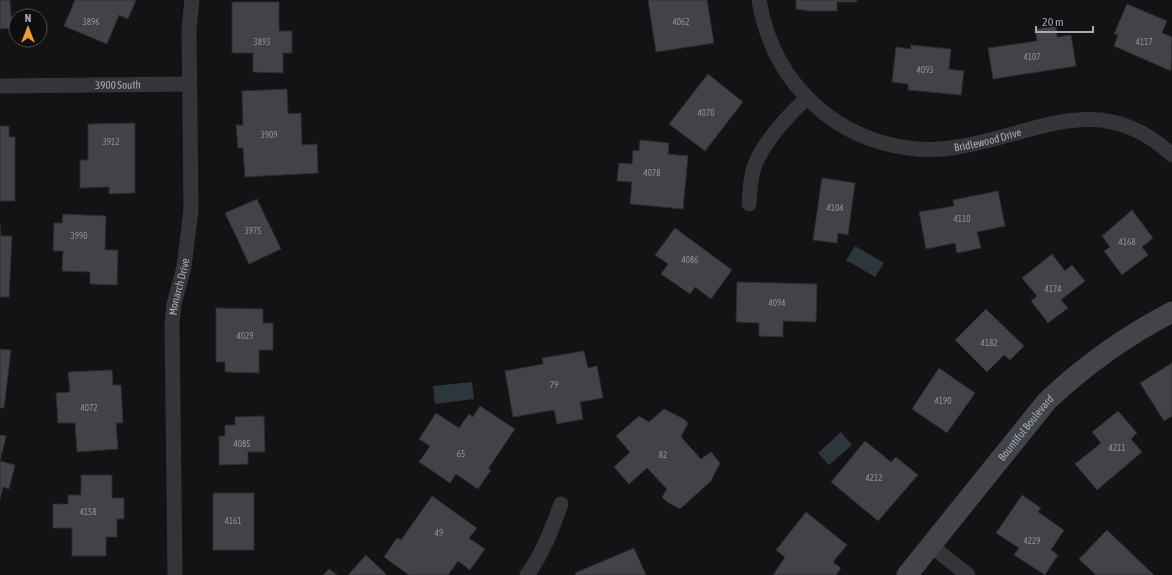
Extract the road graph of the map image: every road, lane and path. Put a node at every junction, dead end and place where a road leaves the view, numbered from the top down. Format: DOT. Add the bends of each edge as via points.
graph roads {
  1 [pos="192,0"];
  2 [pos="759,0"];
  3 [pos="189,84"];
  4 [pos="0,86"];
  5 [pos="807,98"];
  6 [pos="1172,155"];
  7 [pos="749,204"];
  8 [pos="1172,312"];
  9 [pos="561,504"];
  10 [pos="930,546"];
  11 [pos="175,575"];
  12 [pos="527,575"];
  13 [pos="907,575"];
  14 [pos="968,575"];
  1 -- 3 [label="street, Monarch Drive"];
  2 -- 5 [label="street, Bridlewood Drive" via="762,18 774,50 790,79"];
  3 -- 4 [label="street, 3900 South"];
  3 -- 11 [label="street, Monarch Drive" via="190,210 184,267 174,304 172,324"];
  5 -- 6 [label="street, Bridlewood Drive" via="853,132 906,148 958,148 1057,122 1100,120 1122,124 1142,133 1162,145"];
  5 -- 7 [label="street" via="789,115 762,151 754,167"];
  8 -- 10 [label="main road, Bountiful Boulevard" via="1099,357 1047,401"];
  9 -- 12 [label="street" via="546,544"];
  10 -- 13 [label="main road, Bountiful Boulevard"];
  10 -- 14 [label="street"];
}
